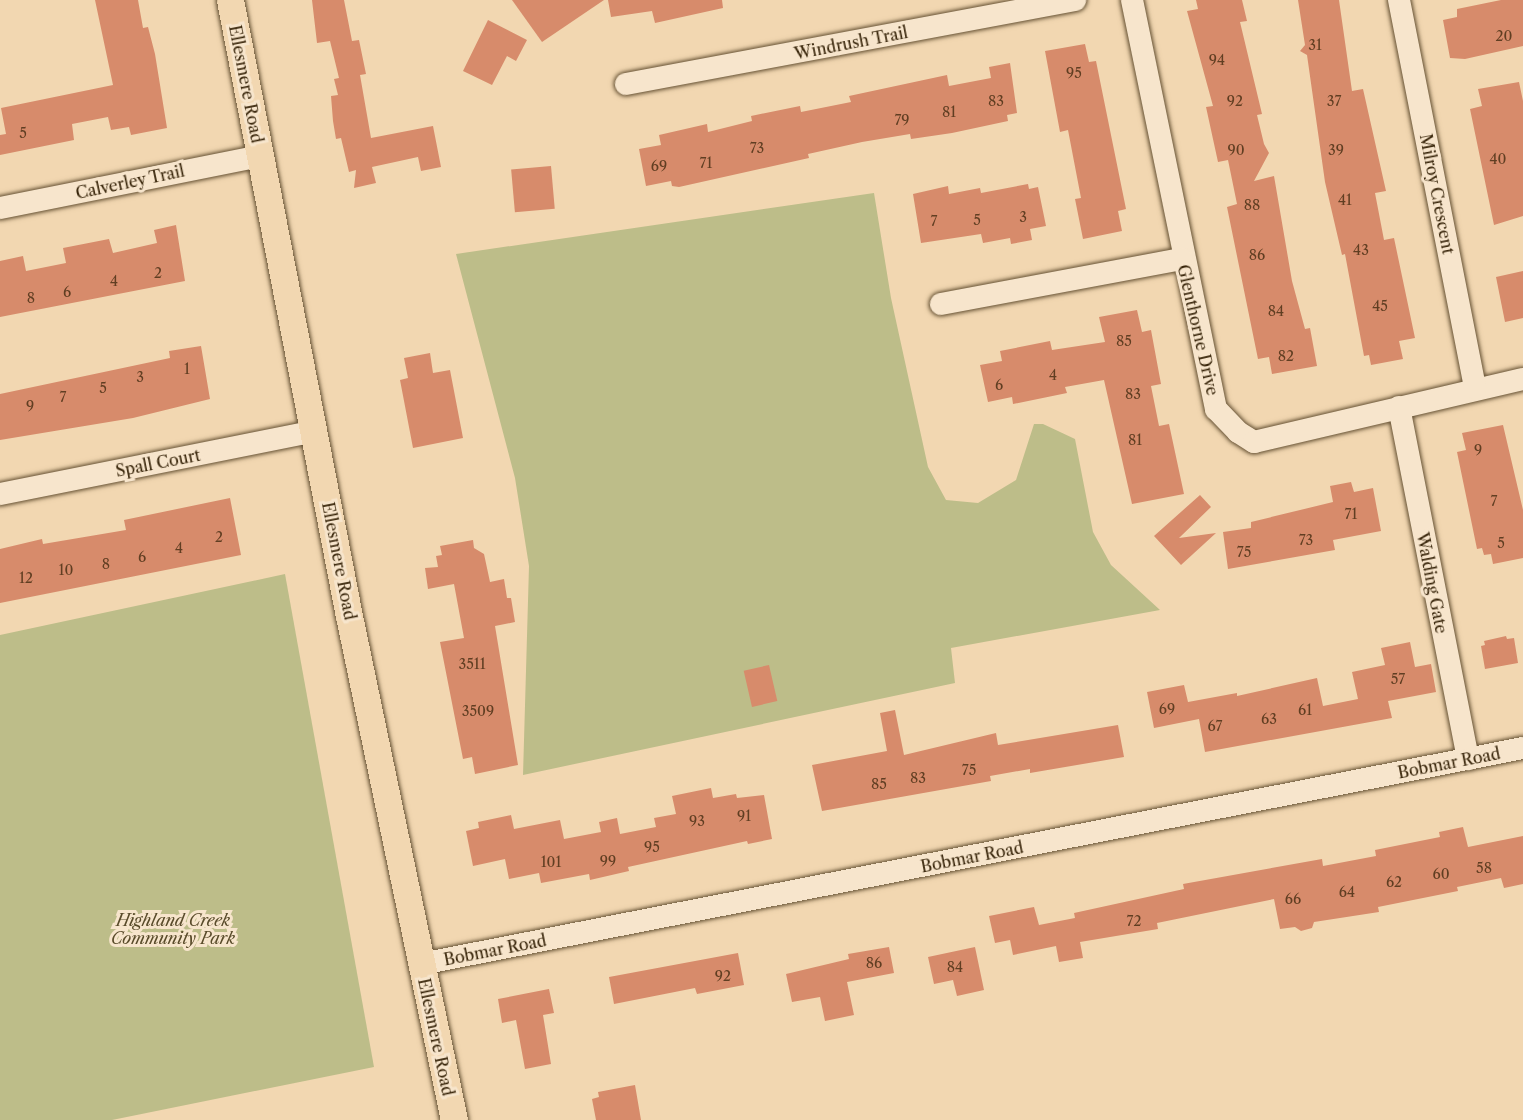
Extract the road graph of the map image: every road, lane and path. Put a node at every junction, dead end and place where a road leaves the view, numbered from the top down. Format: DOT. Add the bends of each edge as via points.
graph roads {
  1 [pos="230,0"];
  2 [pos="1075,0"];
  3 [pos="1132,0"];
  4 [pos="1399,0"];
  5 [pos="626,84"];
  6 [pos="261,156"];
  7 [pos="0,208"];
  8 [pos="1182,260"];
  9 [pos="941,304"];
  10 [pos="1523,379"];
  11 [pos="1475,388"];
  12 [pos="1399,406"];
  13 [pos="315,430"];
  14 [pos="0,494"];
  15 [pos="1523,748"];
  16 [pos="1468,759"];
  17 [pos="421,964"];
  18 [pos="454,1120"];
  1 -- 6 [label="main road, Ellesmere Road"];
  2 -- 5 [label="street, Windrush Trail"];
  3 -- 8 [label="street, Glenthorne Drive"];
  4 -- 11 [label="street, Milroy Crescent"];
  6 -- 7 [label="street, Calverley Trail"];
  6 -- 13 [label="main road, Ellesmere Road"];
  8 -- 9 [label="street"];
  8 -- 12 [label="street, Glenthorne Drive" via="1216,410 1243,436 1254,442"];
  10 -- 11 [label="street, Glenthorne Drive"];
  11 -- 12 [label="street, Glenthorne Drive"];
  12 -- 16 [label="street, Walding Gate"];
  13 -- 14 [label="street, Spall Court"];
  13 -- 17 [label="main road, Ellesmere Road"];
  15 -- 16 [label="street, Bobmar Road"];
  16 -- 17 [label="street, Bobmar Road"];
  17 -- 18 [label="main road, Ellesmere Road"];
}
